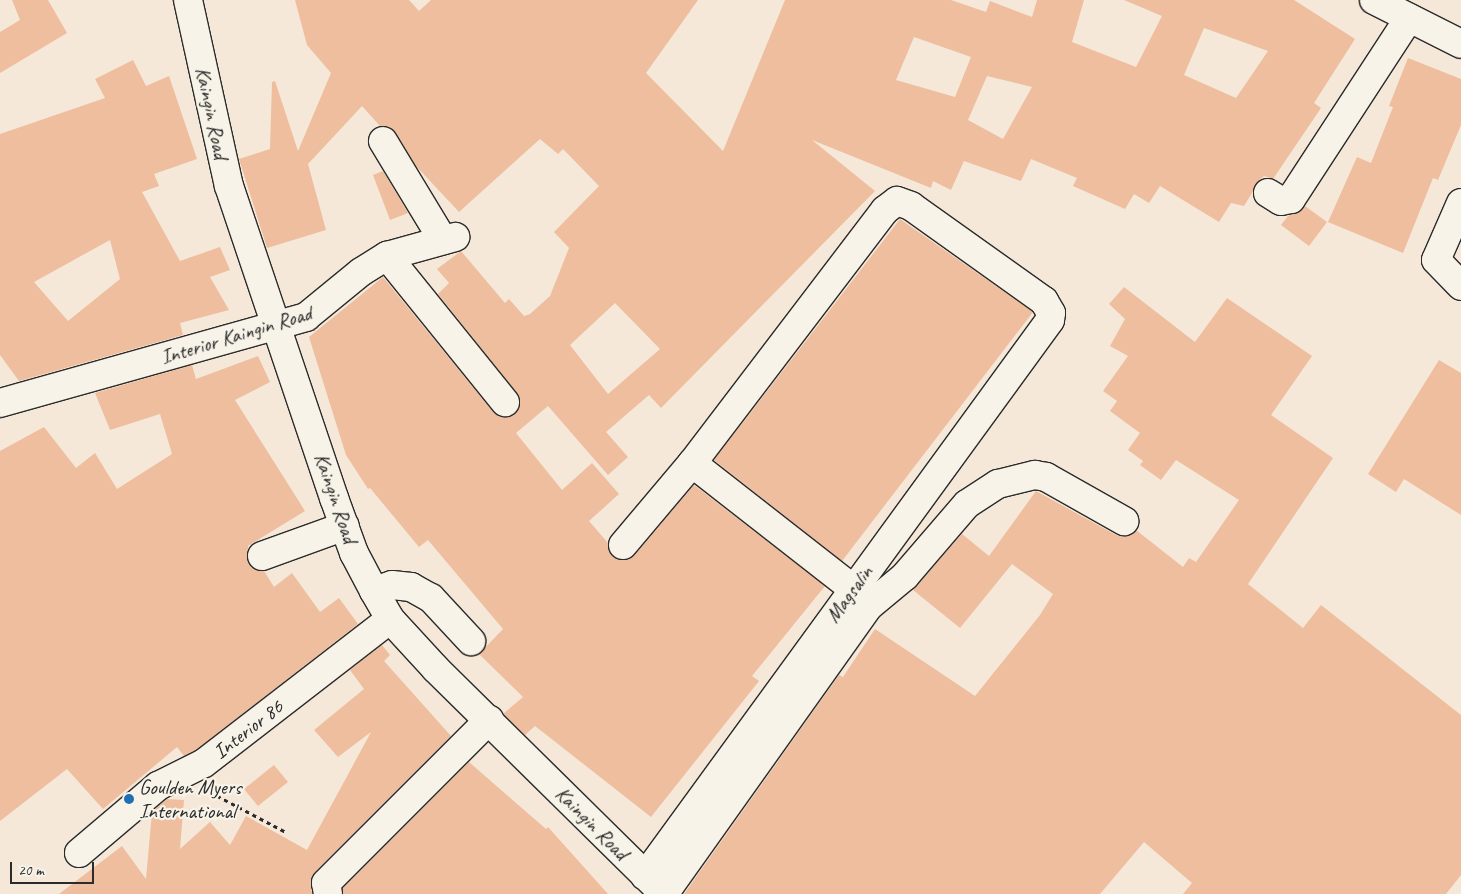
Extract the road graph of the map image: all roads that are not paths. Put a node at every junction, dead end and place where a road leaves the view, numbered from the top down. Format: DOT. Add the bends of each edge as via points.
graph roads {
  1 [pos="188,0"];
  2 [pos="1374,0"];
  3 [pos="1409,18"];
  4 [pos="1461,44"];
  5 [pos="383,141"];
  6 [pos="1268,193"];
  7 [pos="1461,203"];
  8 [pos="387,256"];
  9 [pos="1461,286"];
  10 [pos="279,326"];
  11 [pos="0,402"];
  12 [pos="505,402"];
  13 [pos="692,462"];
  14 [pos="1124,520"];
  15 [pos="345,526"];
  16 [pos="623,545"];
  17 [pos="262,556"];
  18 [pos="852,588"];
  19 [pos="374,591"];
  20 [pos="390,619"];
  21 [pos="470,641"];
  22 [pos="488,720"];
  23 [pos="79,853"];
  24 [pos="658,888"];
  25 [pos="328,894"];
  1 -- 10 [label="street, Kaingin Road" via="229,186"];
  2 -- 3 [label="street"];
  3 -- 4 [label="street"];
  3 -- 6 [label="street" via="1291,199 1281,201"];
  5 -- 8 [label="street, Interior Kaingin Road" via="449,238"];
  7 -- 9 [label="street" via="1436,260"];
  8 -- 10 [label="street, Interior Kaingin Road" via="361,272 320,309"];
  8 -- 12 [label="street"];
  10 -- 11 [label="street, Interior Kaingin Road"];
  10 -- 15 [label="street, Kaingin Road"];
  13 -- 16 [label="street"];
  13 -- 18 [label="street"];
  13 -- 18 [label="street, Magsalin" via="885,210 897,201 911,206 1036,296 1051,312 1046,327"];
  14 -- 24 [label="street" via="1046,476 1036,475 998,484 967,504 906,576 869,606"];
  15 -- 17 [label="street"];
  15 -- 19 [label="street, Kaingin Road"];
  18 -- 24 [label="street, Magsalin"];
  19 -- 20 [label="street, Kaingin Road"];
  19 -- 21 [label="street" via="392,585 411,587 431,598"];
  20 -- 22 [label="street, Kaingin Road"];
  20 -- 23 [label="street, Interior 86" via="204,763 158,786"];
  22 -- 24 [label="street, Kaingin Road"];
  22 -- 25 [label="street" via="326,883"];
}
